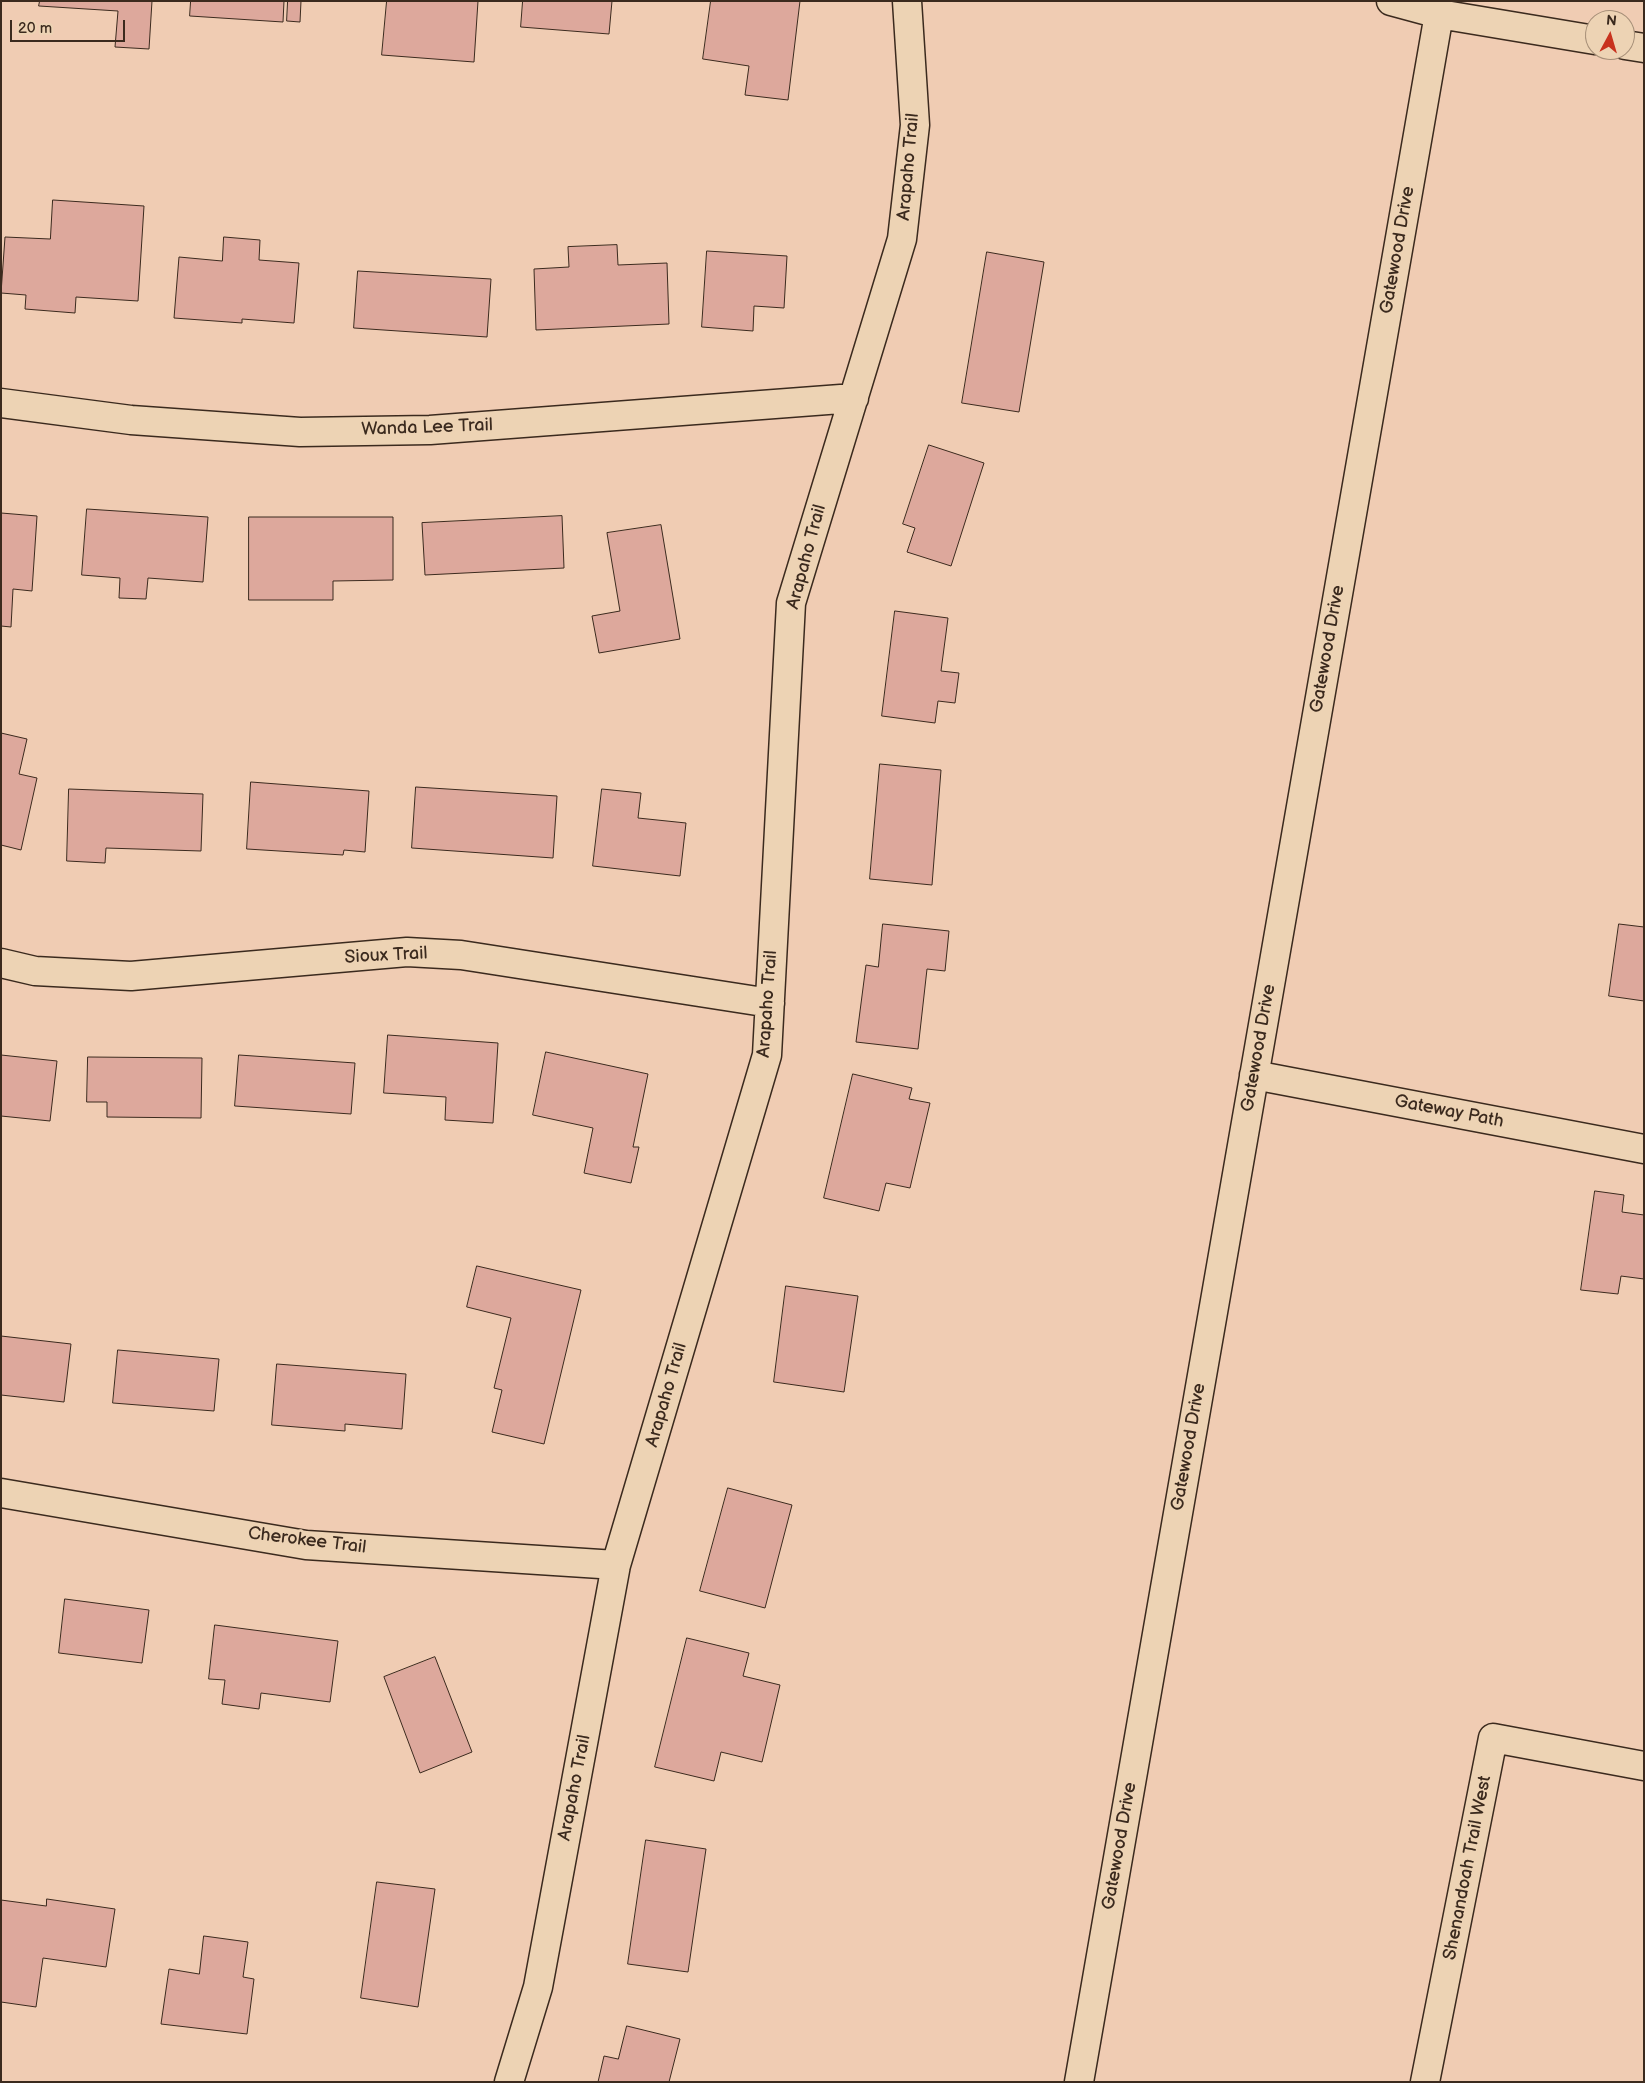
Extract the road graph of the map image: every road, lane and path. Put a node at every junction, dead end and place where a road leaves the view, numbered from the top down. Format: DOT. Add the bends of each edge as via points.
graph roads {
  1 [pos="907,1"];
  2 [pos="1391,1"];
  3 [pos="1439,14"];
  4 [pos="1585,38"];
  5 [pos="854,398"];
  6 [pos="1,403"];
  7 [pos="1,964"];
  8 [pos="770,1003"];
  9 [pos="1254,1075"];
  10 [pos="1644,1149"];
  11 [pos="1,1493"];
  12 [pos="616,1564"];
  13 [pos="1644,1766"];
  14 [pos="509,2082"];
  15 [pos="1079,2082"];
  16 [pos="1425,2082"];
  1 -- 5 [label="street, Arapaho Trail" via="915,125 902,239"];
  2 -- 3 [label="street"];
  3 -- 4 [label="street"];
  3 -- 9 [label="street, Gatewood Drive"];
  5 -- 6 [label="street, Wanda Lee Trail" via="430,430 300,432 130,420"];
  5 -- 8 [label="street, Arapaho Trail" via="791,603"];
  7 -- 8 [label="street, Sioux Trail" via="35,971 131,976 407,952 461,955"];
  8 -- 12 [label="street, Arapaho Trail" via="766,1056"];
  9 -- 10 [label="street, Gateway Path"];
  9 -- 15 [label="street, Gatewood Drive"];
  11 -- 12 [label="street, Cherokee Trail" via="306,1545"];
  12 -- 14 [label="street, Arapaho Trail" via="538,1987"];
  13 -- 16 [label="street, Shenandoah Trail West" via="1493,1738"];
}
